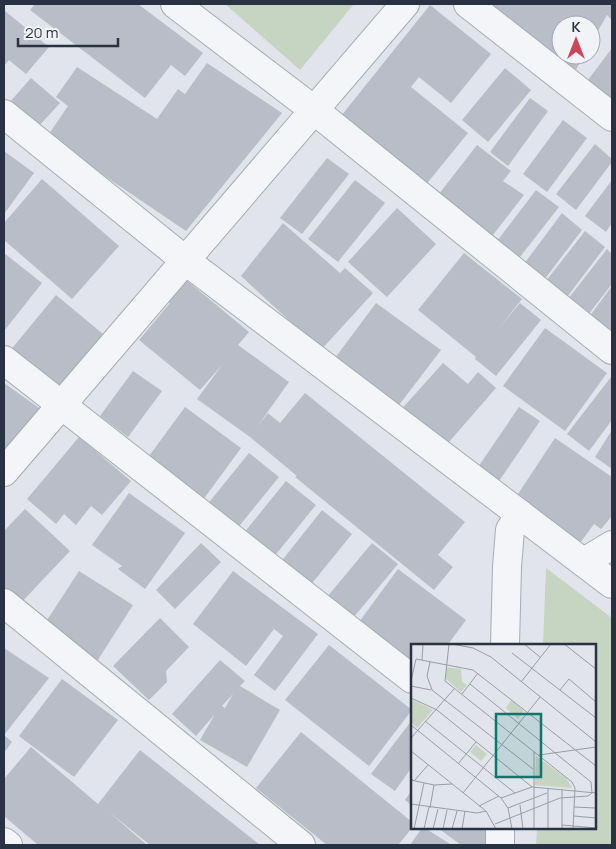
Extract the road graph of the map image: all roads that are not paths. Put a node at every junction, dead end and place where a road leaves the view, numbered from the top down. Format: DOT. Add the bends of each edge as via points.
graph roads {
  1 [pos="176,4"];
  2 [pos="405,4"];
  3 [pos="468,4"];
  4 [pos="314,110"];
  5 [pos="4,114"];
  6 [pos="612,117"];
  7 [pos="186,261"];
  8 [pos="612,350"];
  9 [pos="4,360"];
  10 [pos="61,406"];
  11 [pos="4,472"];
  12 [pos="520,514"];
  13 [pos="612,545"];
  14 [pos="584,562"];
  15 [pos="612,584"];
  16 [pos="4,603"];
  17 [pos="505,644"];
  18 [pos="411,678"];
  19 [pos="500,829"];
  20 [pos="4,842"];
  21 [pos="8,845"];
  22 [pos="301,845"];
  23 [pos="500,845"];
  1 -- 4 [label="street"];
  2 -- 4 [label="street"];
  3 -- 6 [label="street"];
  4 -- 7 [label="street"];
  4 -- 8 [label="street"];
  5 -- 7 [label="street"];
  7 -- 10 [label="street"];
  7 -- 12 [label="street"];
  9 -- 10 [label="street"];
  10 -- 11 [label="street"];
  10 -- 18 [label="street"];
  12 -- 14 [label="street"];
  12 -- 17 [label="street" via="510,530"];
  13 -- 14 [label="street"];
  14 -- 15 [label="street"];
  16 -- 22 [label="street"];
  19 -- 23 [label="street"];
  20 -- 21 [label="street"];
}
